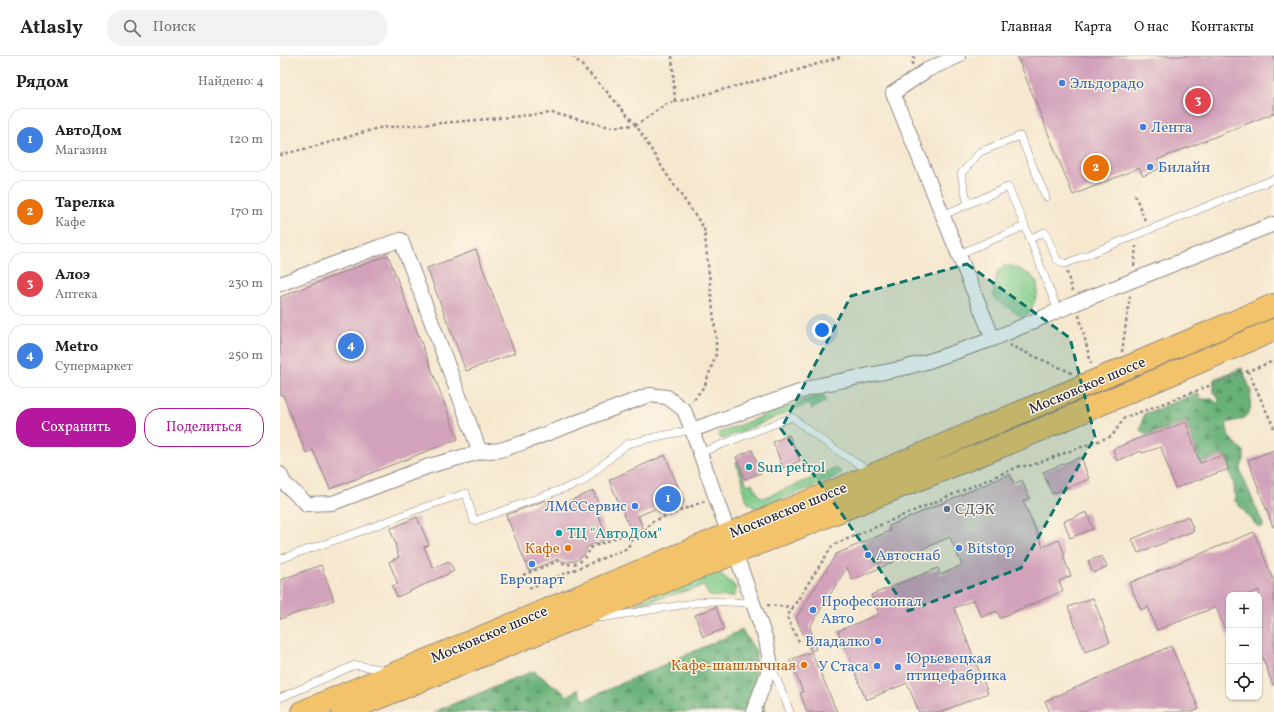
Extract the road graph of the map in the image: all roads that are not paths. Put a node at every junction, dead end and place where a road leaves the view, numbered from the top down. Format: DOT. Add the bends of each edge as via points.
graph roads {
  1 [pos="958,56"];
  2 [pos="1274,179"];
  3 [pos="1046,197"];
  4 [pos="968,204"];
  5 [pos="943,215"];
  6 [pos="1274,224"];
  7 [pos="1025,226"];
  8 [pos="1029,240"];
  9 [pos="959,254"];
  10 [pos="280,284"];
  11 [pos="1274,305"];
  12 [pos="1058,311"];
  13 [pos="1274,330"];
  14 [pos="993,339"];
  15 [pos="692,430"];
  16 [pos="480,452"];
  17 [pos="700,453"];
  18 [pos="280,474"];
  19 [pos="875,474"];
  20 [pos="732,543"];
  21 [pos="280,559"];
  22 [pos="753,603"];
  23 [pos="551,628"];
  24 [pos="771,665"];
  25 [pos="399,672"];
  26 [pos="280,698"];
  27 [pos="302,712"];
  28 [pos="343,712"];
  29 [pos="753,712"];
  30 [pos="790,712"];
  1 -- 5 [label="street" via="927,70 893,93"];
  2 -- 8 [label="lane" via="1065,264 1056,260 1045,232"];
  3 -- 4 [label="lane" via="1020,136 980,152 961,174"];
  4 -- 5 [label="lane"];
  4 -- 7 [label="lane" via="1008,187"];
  5 -- 9 [label="street"];
  6 -- 12 [label="street"];
  7 -- 8 [label="lane"];
  7 -- 9 [label="lane"];
  8 -- 12 [label="lane"];
  9 -- 14 [label="street"];
  10 -- 16 [label="street" via="401,240"];
  11 -- 19 [label="highway, Московское шоссе"];
  12 -- 14 [label="street"];
  13 -- 20 [label="highway, Московское шоссе" via="1009,443"];
  14 -- 15 [label="street" via="911,366 820,385"];
  15 -- 16 [label="street" via="684,410 666,397 648,395 522,443 500,450"];
  15 -- 17 [label="street"];
  15 -- 21 [label="lane" via="627,444 582,482 474,521 466,493"];
  16 -- 18 [label="street" via="429,466 333,503 307,504 284,483"];
  17 -- 19 [label="lane" via="792,417 845,457"];
  17 -- 20 [label="street"];
  19 -- 20 [label="highway, Московское шоссе"];
  20 -- 22 [label="street"];
  20 -- 23 [label="highway, Московское шоссе"];
  20 -- 25 [label="highway, Московское шоссе"];
  22 -- 23 [label="lane" via="707,601 585,620"];
  22 -- 24 [label="street" via="766,640"];
  23 -- 28 [label="highway, Московское шоссе"];
  24 -- 29 [label="street"];
  24 -- 30 [label="lane"];
  25 -- 26 [label="lane" via="355,665"];
  25 -- 27 [label="highway, Московское шоссе"];
}
